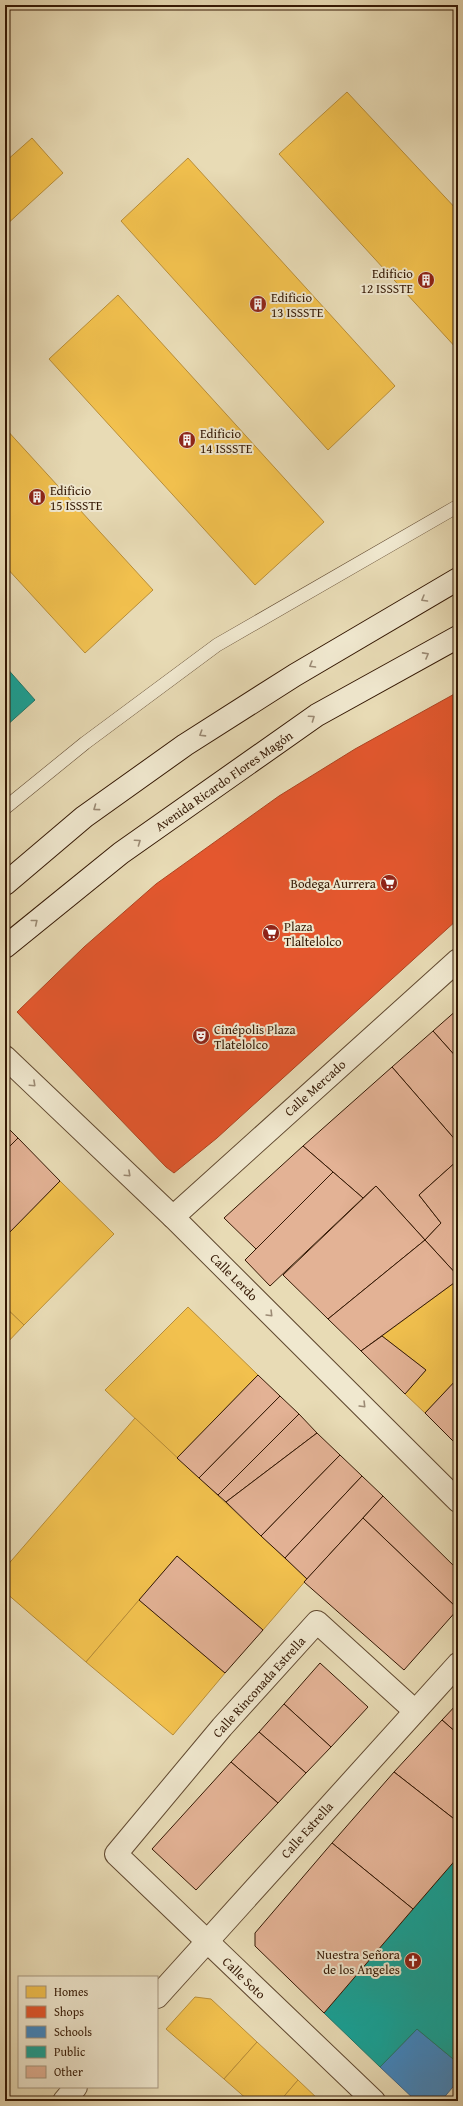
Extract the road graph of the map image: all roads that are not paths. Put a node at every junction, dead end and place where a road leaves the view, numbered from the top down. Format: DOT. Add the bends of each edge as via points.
graph roads {
  1 [pos="458,506"];
  2 [pos="458,579"];
  3 [pos="458,637"];
  4 [pos="5,808"];
  5 [pos="5,884"];
  6 [pos="5,947"];
  7 [pos="458,960"];
  8 [pos="5,1057"];
  9 [pos="173,1217"];
  10 [pos="458,1501"];
  11 [pos="458,1664"];
  12 [pos="415,1711"];
  13 [pos="116,1854"];
  14 [pos="207,1942"];
  15 [pos="158,1996"];
  16 [pos="75,2088"];
  17 [pos="64,2101"];
  18 [pos="374,2101"];
  1 -- 4 [label="lane" via="218,645 85,743"];
  2 -- 5 [label="street, one-way" via="295,675 185,745 84,817"];
  6 -- 3 [label="street, Avenida Ricardo Flores Magón, one-way" via="121,853 317,715"];
  7 -- 9 [label="street, Calle Mercado"];
  8 -- 9 [label="street, Calle Lerdo, one-way"];
  9 -- 10 [label="street, Calle Lerdo, one-way"];
  11 -- 12 [label="street, Calle Estrella"];
  12 -- 13 [label="street, Calle Rinconada Estrella" via="317,1622 222,1727"];
  12 -- 14 [label="street, Calle Estrella"];
  13 -- 14 [label="street, Calle Soto"];
  14 -- 15 [label="street, Calle Estrella"];
  14 -- 18 [label="street, Calle Soto"];
  16 -- 17 [label="street"];
}
